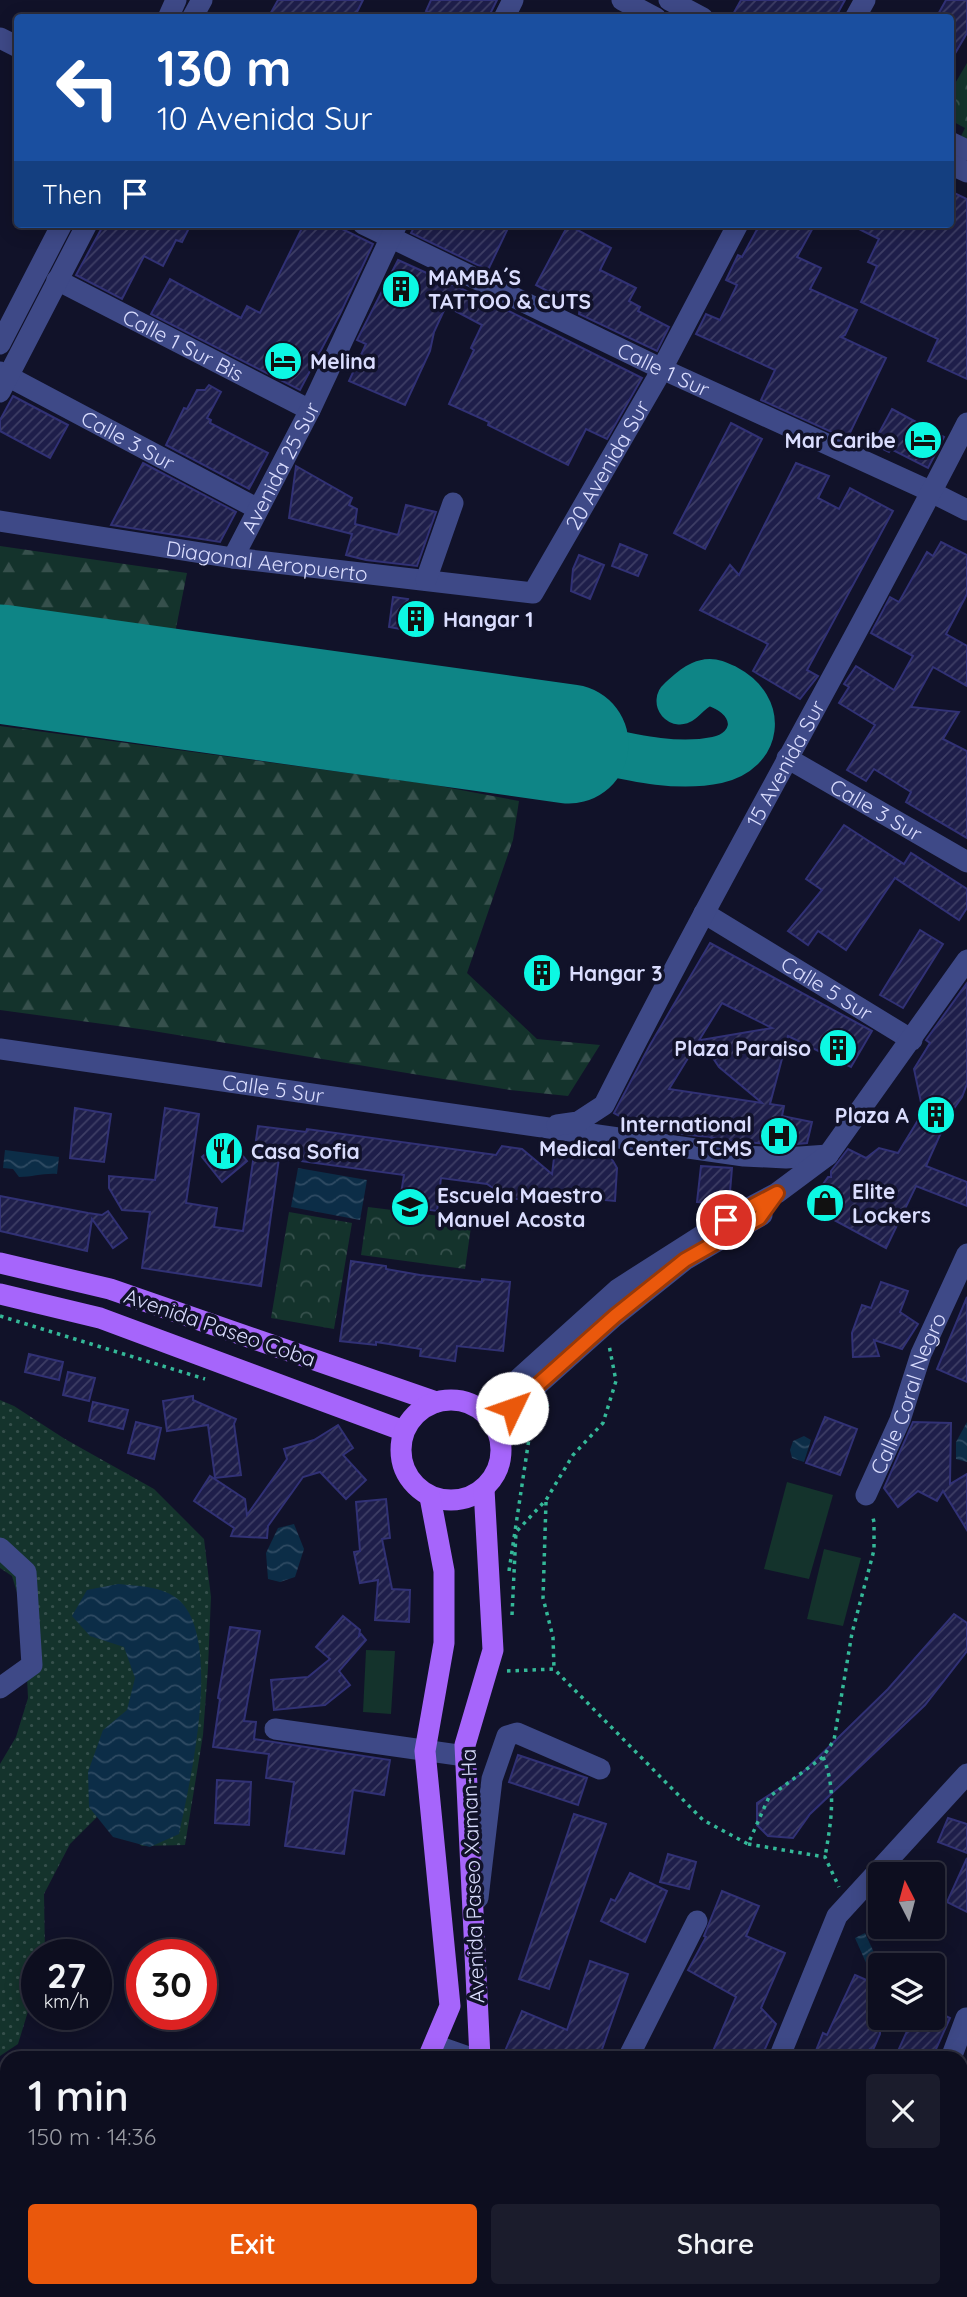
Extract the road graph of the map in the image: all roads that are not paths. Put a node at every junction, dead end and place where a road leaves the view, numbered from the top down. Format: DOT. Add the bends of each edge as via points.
graph roads {
  1 [pos="622,0"];
  2 [pos="669,0"];
  3 [pos="648,14"];
  4 [pos="695,14"];
  5 [pos="60,228"];
  6 [pos="85,228"];
  7 [pos="736,228"];
  8 [pos="393,231"];
  9 [pos="57,280"];
  10 [pos="0,344"];
  11 [pos="662,369"];
  12 [pos="3,380"];
  13 [pos="310,410"];
  14 [pos="967,423"];
  15 [pos="932,492"];
  16 [pos="453,503"];
  17 [pos="258,509"];
  18 [pos="967,510"];
  19 [pos="0,521"];
  20 [pos="233,558"];
  21 [pos="425,580"];
  22 [pos="533,593"];
  23 [pos="787,758"];
  24 [pos="967,862"];
  25 [pos="704,913"];
  26 [pos="967,961"];
  27 [pos="912,1040"];
  28 [pos="0,1049"];
  29 [pos="604,1105"];
  30 [pos="548,1127"];
  31 [pos="626,1139"];
  32 [pos="828,1155"];
  33 [pos="744,1156"];
  34 [pos="777,1193"];
  35 [pos="967,1254"];
  36 [pos="0,1263"];
  37 [pos="960,1285"];
  38 [pos="0,1294"];
  39 [pos="436,1402"];
  40 [pos="489,1418"];
  41 [pos="398,1439"];
  42 [pos="484,1489"];
  43 [pos="866,1495"];
  44 [pos="423,1496"];
  45 [pos="0,1548"];
  46 [pos="0,1688"];
  47 [pos="275,1729"];
  48 [pos="425,1751"];
  49 [pos="465,1756"];
  50 [pos="600,1769"];
  51 [pos="967,1774"];
  52 [pos="697,1921"];
  53 [pos="474,1931"];
  54 [pos="966,2018"];
  55 [pos="431,2051"];
  56 [pos="480,2051"];
  57 [pos="632,2051"];
  58 [pos="782,2051"];
  59 [pos="954,2051"];
  1 -- 3 [label="street"];
  2 -- 4 [label="street"];
  5 -- 10 [label="street"];
  6 -- 9 [label="street"];
  7 -- 11 [label="street, 20 Avenida Sur"];
  8 -- 11 [label="street, Calle 1 Sur"];
  8 -- 13 [label="street, Avenida 25 Sur"];
  9 -- 12 [label="street"];
  9 -- 13 [label="street, Calle 1 Sur Bis"];
  11 -- 15 [label="street, Calle 1 Sur"];
  11 -- 22 [label="street, 20 Avenida Sur"];
  12 -- 17 [label="street, Calle 3 Sur"];
  13 -- 17 [label="street, Avenida 25 Sur"];
  14 -- 15 [label="street, 15 Avenida Sur"];
  15 -- 18 [label="street, Calle 1 Sur"];
  15 -- 23 [label="street, 15 Avenida Sur"];
  16 -- 21 [label="street"];
  17 -- 20 [label="street, Avenida 25 Sur"];
  19 -- 20 [label="street, Diagonal Aeropuerto"];
  20 -- 21 [label="street, Diagonal Aeropuerto"];
  21 -- 22 [label="street, Diagonal Aeropuerto"];
  23 -- 24 [label="street, Calle 3 Sur"];
  23 -- 25 [label="street, 15 Avenida Sur"];
  25 -- 27 [label="street, Calle 5 Sur"];
  25 -- 29 [label="street, 15 Avenida Sur"];
  26 -- 27 [label="street"];
  27 -- 32 [label="street"];
  28 -- 30 [label="street, Calle 5 Sur"];
  29 -- 30 [label="street" via="578,1122"];
  29 -- 31 [label="street" via="605,1117"];
  30 -- 31 [label="street, Calle 5 Sur"];
  31 -- 33 [label="street, Calle 5 Sur"];
  32 -- 33 [label="street, Calle 5 Sur"];
  32 -- 34 [label="street"];
  33 -- 34 [label="street" via="764,1163 777,1177"];
  34 -- 40 [label="street" via="759,1218 685,1260"];
  35 -- 37 [label="street, Calle Coral Negro"];
  36 -- 39 [label="main road, Avenida Paseo Coba" via="110,1289"];
  37 -- 43 [label="street, Calle Coral Negro" via="921,1354 900,1420"];
  38 -- 41 [label="main road, Avenida Paseo Coba" via="100,1318"];
  39 -- 40 [label="main road" via="461,1401"];
  39 -- 41 [label="main road" via="412,1418"];
  40 -- 42 [label="main road" via="502,1451 494,1478"];
  41 -- 44 [label="main road" via="403,1467"];
  42 -- 44 [label="main road" via="458,1500"];
  42 -- 49 [label="main road, Avenida Paseo Xaman-Ha" via="493,1650"];
  44 -- 48 [label="main road, Avenida Paseo Xaman-Ha" via="444,1571 444,1643"];
  45 -- 46 [label="street" via="26,1573 32,1665"];
  47 -- 48 [label="street"];
  48 -- 49 [label="street"];
  48 -- 55 [label="main road, Avenida Paseo Xaman-Ha" via="450,2006"];
  49 -- 53 [label="main road, Avenida Paseo Xaman-Ha"];
  50 -- 53 [label="street" via="517,1733 507,1736 492,1779"];
  51 -- 58 [label="street" via="837,1916"];
  52 -- 57 [label="street"];
  53 -- 56 [label="main road, Avenida Paseo Xaman-Ha"];
  54 -- 59 [label="street"];
}
